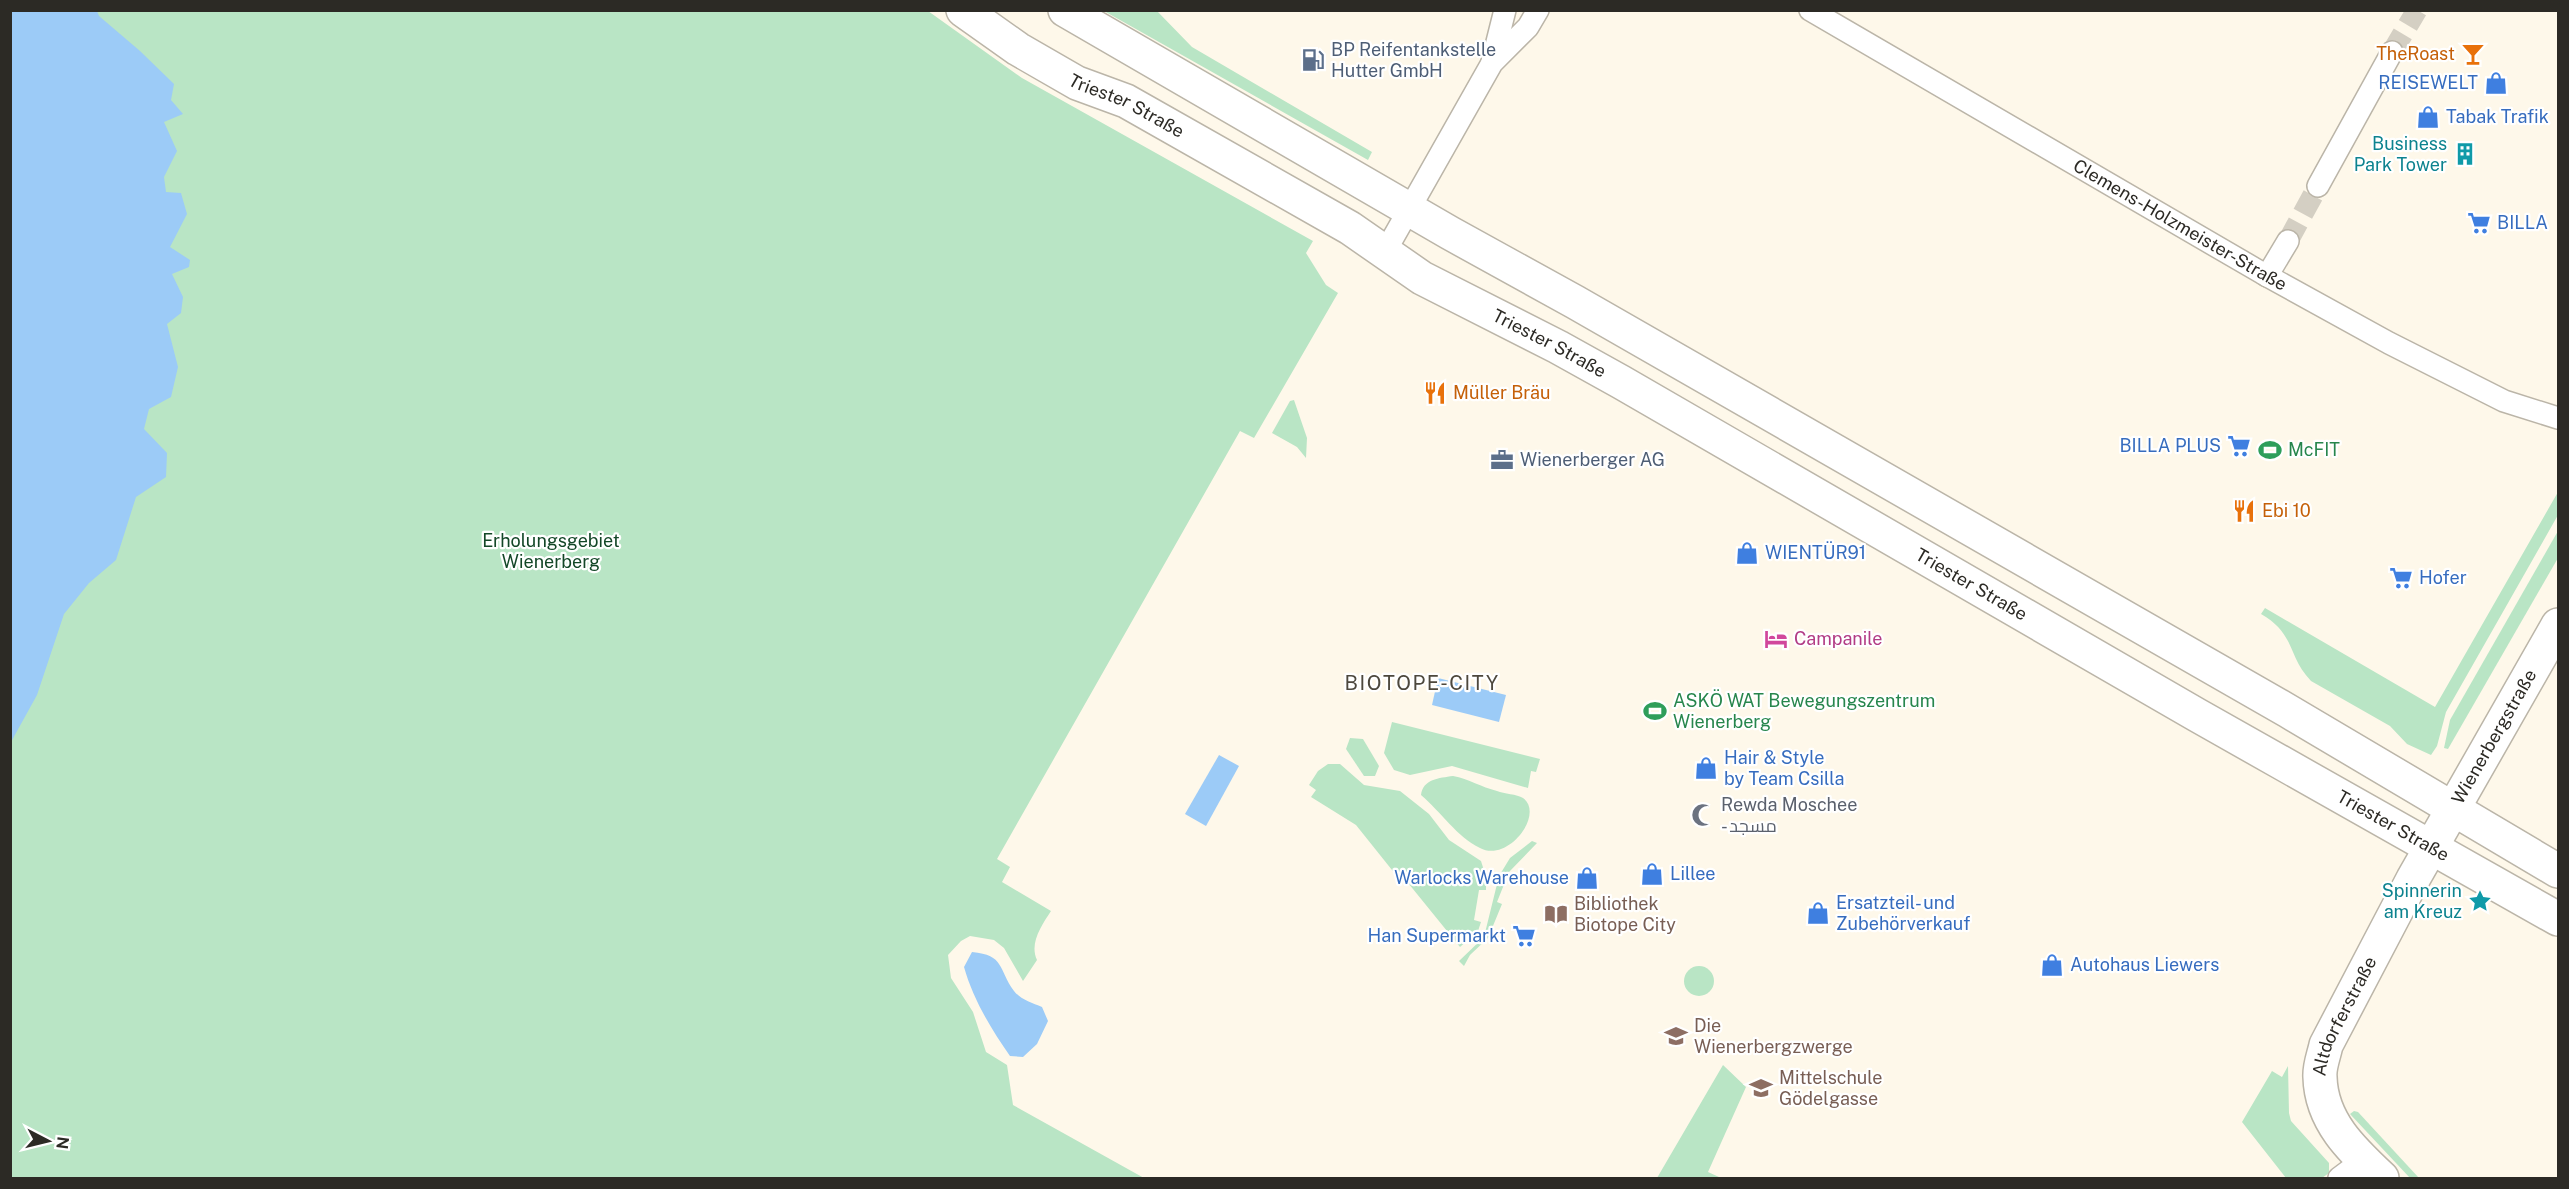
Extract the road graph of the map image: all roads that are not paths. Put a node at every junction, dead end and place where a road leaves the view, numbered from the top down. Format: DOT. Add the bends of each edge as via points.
graph roads {
  1 [pos="963,10"];
  2 [pos="1065,10"];
  3 [pos="1504,10"];
  4 [pos="1538,10"];
  5 [pos="1810,10"];
  6 [pos="2392,52"];
  7 [pos="1492,63"];
  8 [pos="2318,186"];
  9 [pos="1410,208"];
  10 [pos="2288,241"];
  11 [pos="1385,252"];
  12 [pos="2267,276"];
  13 [pos="2559,418"];
  14 [pos="2559,625"];
  15 [pos="2452,809"];
  16 [pos="2430,849"];
  17 [pos="2559,871"];
  18 [pos="2559,919"];
  19 [pos="2361,1172"];
  1 -- 11 [label="main road, Triester Straße" via="1018,49 1077,83 1126,101 1350,228"];
  2 -- 9 [label="main road"];
  3 -- 7 [label="street"];
  4 -- 7 [label="street" via="1528,27"];
  5 -- 12 [label="street, Clemens-Holzmeister-Straße"];
  6 -- 8 [label="street"];
  7 -- 9 [label="street"];
  9 -- 11 [label="street"];
  9 -- 15 [label="main road"];
  10 -- 12 [label="street"];
  11 -- 16 [label="main road, Triester Straße" via="1422,278 1558,346"];
  12 -- 13 [label="street, Clemens-Holzmeister-Straße" via="2470,386"];
  14 -- 15 [label="main road, Wienerbergstraße"];
  15 -- 16 [label="main road, Wienerbergstraße"];
  15 -- 17 [label="main road"];
  16 -- 18 [label="main road, Triester Straße"];
  16 -- 19 [label="main road, Altdorferstraße" via="2326,1045 2319,1075 2322,1102"];
}
